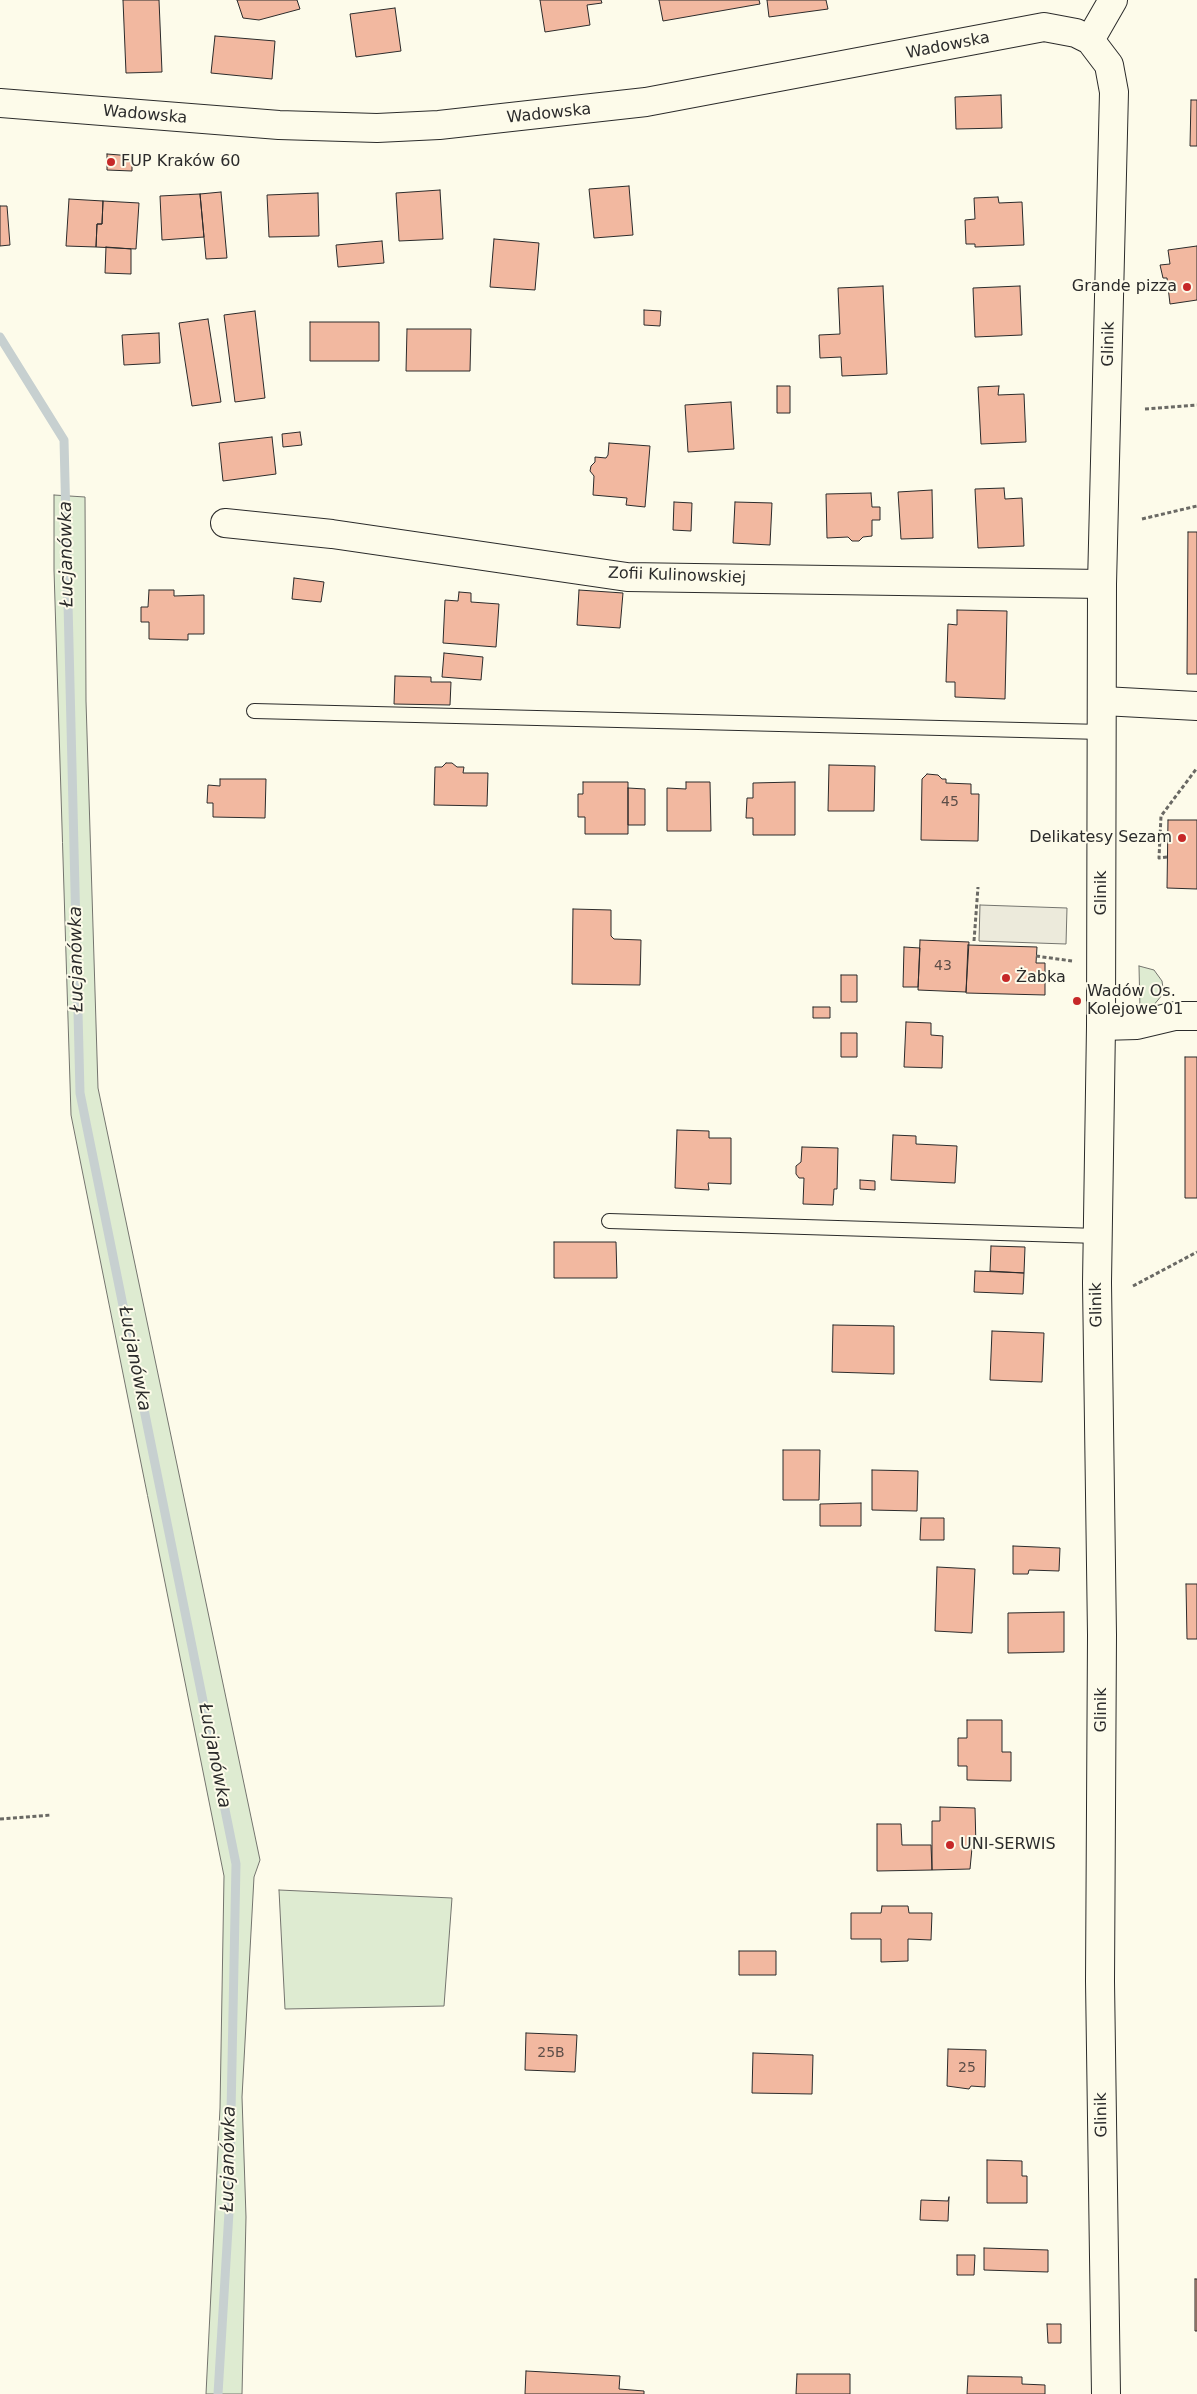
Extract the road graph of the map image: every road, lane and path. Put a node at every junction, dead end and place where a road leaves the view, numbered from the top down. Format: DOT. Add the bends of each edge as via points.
graph roads {
  1 [pos="1114,0"];
  2 [pos="1090,40"];
  3 [pos="0,103"];
  4 [pos="1197,405"];
  5 [pos="1145,409"];
  6 [pos="1197,506"];
  7 [pos="1142,519"];
  8 [pos="224,522"];
  9 [pos="1102,584"];
  10 [pos="1103,701"];
  11 [pos="1197,706"];
  12 [pos="254,711"];
  13 [pos="1102,732"];
  14 [pos="1197,768"];
  15 [pos="1137,834"];
  16 [pos="1161,834"];
  17 [pos="1167,857"];
  18 [pos="978,886"];
  19 [pos="974,941"];
  20 [pos="1036,956"];
  21 [pos="1074,961"];
  22 [pos="1197,1016"];
  23 [pos="1101,1026"];
  24 [pos="609,1221"];
  25 [pos="1098,1236"];
  26 [pos="1197,1252"];
  27 [pos="1133,1286"];
  28 [pos="51,1816"];
  29 [pos="0,1819"];
  30 [pos="1106,2394"];
  1 -- 2 [label="street"];
  2 -- 3 [label="street, Wadowska" via="1076,32 1044,27 646,102 439,125 377,128 279,125"];
  2 -- 9 [label="street, Glinik" via="1109,65 1114,92"];
  4 -- 5 [label="path"];
  6 -- 7 [label="path"];
  8 -- 9 [label="street, Zofii Kulinowskiej" via="332,534 627,577"];
  9 -- 10 [label="street, Glinik"];
  10 -- 11 [label="street"];
  10 -- 13 [label="street, Glinik"];
  12 -- 13 [label="lane"];
  13 -- 23 [label="street, Glinik"];
  14 -- 16 [label="path" via="1165,808 1161,816"];
  15 -- 16 [label="path"];
  16 -- 17 [label="path" via="1159,858"];
  18 -- 19 [label="path"];
  20 -- 21 [label="path"];
  22 -- 23 [label="street" via="1175,1016 1137,1025"];
  23 -- 25 [label="street, Glinik"];
  24 -- 25 [label="lane"];
  25 -- 30 [label="street, Glinik" via="1102,1635 1100,1989"];
  26 -- 27 [label="path"];
  28 -- 29 [label="path"];
}
